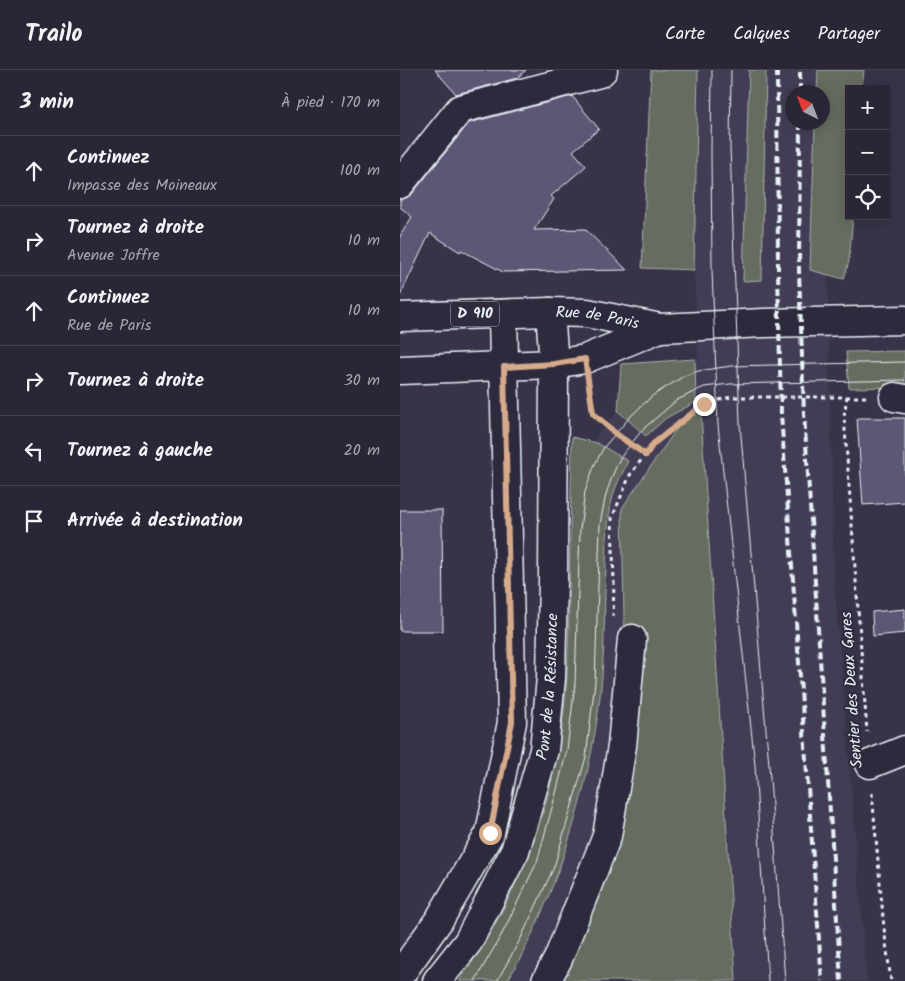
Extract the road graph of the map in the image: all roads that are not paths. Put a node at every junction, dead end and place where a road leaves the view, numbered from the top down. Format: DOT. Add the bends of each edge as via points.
graph roads {
  1 [pos="603,70"];
  2 [pos="400,184"];
  3 [pos="550,312"];
  4 [pos="503,314"];
  5 [pos="400,317"];
  6 [pos="905,320"];
  7 [pos="660,328"];
  8 [pos="554,364"];
  9 [pos="504,367"];
  10 [pos="400,370"];
  11 [pos="632,639"];
  12 [pos="905,750"];
  13 [pos="870,764"];
  14 [pos="400,975"];
  15 [pos="437,981"];
  16 [pos="546,981"];
  1 -- 2 [label="street" via="460,109"];
  3 -- 4 [label="street, D 910"];
  3 -- 7 [label="street, Rue de Paris / D 910" via="587,313"];
  3 -- 8 [label="street, Rue de Paris"];
  4 -- 5 [label="street, D 910"];
  4 -- 9 [label="street"];
  6 -- 7 [label="street, Rue de Paris / D 910"];
  7 -- 8 [label="street, Rue de Paris / D 910" via="585,359"];
  8 -- 9 [label="street, D 910"];
  8 -- 15 [label="street, Pont de la Résistance" via="551,678 544,750 515,851 468,942"];
  9 -- 10 [label="street, D 910"];
  9 -- 14 [label="street" via="512,722 490,833 439,920"];
  11 -- 16 [label="street" via="622,746 608,836"];
  12 -- 13 [label="street"];
}
